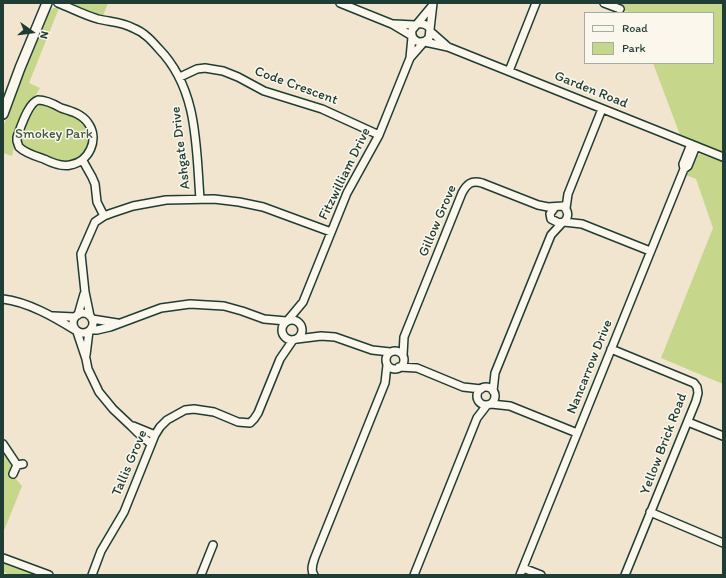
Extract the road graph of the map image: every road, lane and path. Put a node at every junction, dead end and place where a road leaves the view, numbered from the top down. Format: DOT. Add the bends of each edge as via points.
graph roads {
  1 [pos="46,3"];
  2 [pos="58,3"];
  3 [pos="340,3"];
  4 [pos="536,3"];
  5 [pos="604,3"];
  6 [pos="433,4"];
  7 [pos="616,6"];
  8 [pos="392,24"];
  9 [pos="416,25"];
  10 [pos="430,30"];
  11 [pos="412,37"];
  12 [pos="424,42"];
  13 [pos="448,47"];
  14 [pos="410,58"];
  15 [pos="509,71"];
  16 [pos="180,77"];
  17 [pos="602,109"];
  18 [pos="3,114"];
  19 [pos="379,135"];
  20 [pos="693,145"];
  21 [pos="723,157"];
  22 [pos="83,161"];
  23 [pos="568,194"];
  24 [pos="200,199"];
  25 [pos="538,205"];
  26 [pos="556,206"];
  27 [pos="567,210"];
  28 [pos="104,216"];
  29 [pos="551,218"];
  30 [pos="563,222"];
  31 [pos="582,224"];
  32 [pos="331,232"];
  33 [pos="551,236"];
  34 [pos="650,251"];
  35 [pos="85,292"];
  36 [pos="3,300"];
  37 [pos="302,302"];
  38 [pos="51,316"];
  39 [pos="76,316"];
  40 [pos="91,318"];
  41 [pos="264,319"];
  42 [pos="287,321"];
  43 [pos="120,323"];
  44 [pos="301,326"];
  45 [pos="90,330"];
  46 [pos="76,331"];
  47 [pos="283,335"];
  48 [pos="321,336"];
  49 [pos="404,337"];
  50 [pos="295,340"];
  51 [pos="611,349"];
  52 [pos="372,350"];
  53 [pos="391,352"];
  54 [pos="403,356"];
  55 [pos="86,359"];
  56 [pos="280,359"];
  57 [pos="387,364"];
  58 [pos="398,368"];
  59 [pos="417,368"];
  60 [pos="495,373"];
  61 [pos="385,383"];
  62 [pos="463,387"];
  63 [pos="483,388"];
  64 [pos="494,393"];
  65 [pos="478,400"];
  66 [pos="489,405"];
  67 [pos="510,406"];
  68 [pos="477,418"];
  69 [pos="688,422"];
  70 [pos="131,426"];
  71 [pos="577,433"];
  72 [pos="155,435"];
  73 [pos="723,436"];
  74 [pos="3,444"];
  75 [pos="151,444"];
  76 [pos="13,474"];
  77 [pos="650,512"];
  78 [pos="723,542"];
  79 [pos="213,545"];
  80 [pos="3,558"];
  81 [pos="523,568"];
  82 [pos="50,575"];
  83 [pos="92,575"];
  84 [pos="202,575"];
  85 [pos="314,575"];
  86 [pos="414,575"];
  87 [pos="520,575"];
  88 [pos="541,575"];
  89 [pos="625,575"];
  1 -- 18 [label="street"];
  2 -- 16 [label="street, Ashgate Drive" via="97,18 135,28 162,52"];
  3 -- 8 [label="street"];
  4 -- 15 [label="street"];
  5 -- 7 [label="street"];
  6 -- 9 [label="street"];
  6 -- 10 [label="street"];
  8 -- 9 [label="street"];
  8 -- 11 [label="street"];
  9 -- 10 [label="street" via="426,25"];
  9 -- 11 [label="street" via="412,30"];
  10 -- 12 [label="street" via="429,38"];
  10 -- 13 [label="street, Garden Road"];
  11 -- 12 [label="street"];
  11 -- 14 [label="street, Fitzwilliam Drive"];
  12 -- 13 [label="street, Garden Road"];
  12 -- 14 [label="street, Fitzwilliam Drive"];
  13 -- 15 [label="street, Garden Road"];
  14 -- 19 [label="street, Fitzwilliam Drive"];
  15 -- 17 [label="street, Garden Road"];
  16 -- 19 [label="street, Code Crescent" via="197,69 223,71 264,91 322,109"];
  16 -- 24 [label="street, Ashgate Drive" via="193,117"];
  17 -- 20 [label="street, Garden Road"];
  17 -- 23 [label="street"];
  19 -- 32 [label="street, Fitzwilliam Drive" via="349,188"];
  20 -- 21 [label="street, Garden Road"];
  20 -- 34 [label="street, Nancarrow Drive" via="688,166 684,169"];
  22 -- 22 [label="street" via="93,141 88,122 77,114 42,100 33,102 17,138 19,147 56,164 70,166"];
  22 -- 28 [label="street" via="95,184 97,202"];
  23 -- 26 [label="street"];
  23 -- 27 [label="street"];
  24 -- 28 [label="street" via="133,206"];
  24 -- 32 [label="street" via="264,207"];
  25 -- 26 [label="street, Gillow Grove"];
  25 -- 29 [label="street, Gillow Grove"];
  25 -- 49 [label="street, Gillow Grove" via="482,183 469,183 465,187"];
  26 -- 27 [label="street" via="563,206"];
  26 -- 29 [label="street" via="551,211"];
  27 -- 30 [label="street" via="568,217"];
  27 -- 31 [label="street"];
  28 -- 35 [label="street" via="95,222 81,254"];
  29 -- 30 [label="street" via="556,223"];
  29 -- 33 [label="street"];
  30 -- 31 [label="street"];
  30 -- 33 [label="street"];
  31 -- 34 [label="street"];
  32 -- 37 [label="street, Fitzwilliam Drive"];
  33 -- 60 [label="street"];
  34 -- 51 [label="street, Nancarrow Drive"];
  35 -- 39 [label="street"];
  35 -- 40 [label="street"];
  36 -- 38 [label="street" via="13,301"];
  37 -- 42 [label="street, Fitzwilliam Drive"];
  37 -- 44 [label="street, Fitzwilliam Drive"];
  38 -- 39 [label="street"];
  38 -- 46 [label="street"];
  39 -- 40 [label="street" via="84,313"];
  39 -- 46 [label="street" via="72,323"];
  40 -- 43 [label="street"];
  40 -- 45 [label="street" via="93,324"];
  41 -- 42 [label="street"];
  41 -- 43 [label="street" via="224,306 190,304 161,308"];
  41 -- 47 [label="street"];
  42 -- 44 [label="street" via="295,320"];
  42 -- 47 [label="street" via="281,328"];
  43 -- 45 [label="street"];
  44 -- 48 [label="street"];
  44 -- 50 [label="street" via="301,334"];
  45 -- 46 [label="street" via="83,334"];
  45 -- 55 [label="street"];
  46 -- 55 [label="street"];
  47 -- 50 [label="street" via="287,339"];
  47 -- 56 [label="street, Tallis Grove"];
  48 -- 50 [label="street"];
  48 -- 52 [label="street" via="343,339"];
  49 -- 53 [label="street, Gillow Grove"];
  49 -- 54 [label="street, Gillow Grove"];
  50 -- 56 [label="street, Tallis Grove"];
  51 -- 69 [label="street, Yellow Brick Road" via="694,383 698,393"];
  51 -- 71 [label="street, Nancarrow Drive"];
  52 -- 53 [label="street"];
  52 -- 57 [label="street"];
  53 -- 54 [label="street" via="397,351"];
  53 -- 57 [label="street" via="386,358"];
  54 -- 58 [label="street" via="403,363"];
  54 -- 59 [label="street"];
  55 -- 70 [label="street" via="99,392"];
  56 -- 72 [label="street, Tallis Grove" via="258,413 250,423 238,422 214,412 185,410 167,420"];
  57 -- 58 [label="street" via="391,368"];
  57 -- 61 [label="street"];
  58 -- 59 [label="street"];
  58 -- 61 [label="street"];
  59 -- 62 [label="street"];
  60 -- 63 [label="street"];
  60 -- 64 [label="street"];
  61 -- 85 [label="street" via="315,557 312,566"];
  62 -- 63 [label="street"];
  62 -- 65 [label="street"];
  63 -- 64 [label="street" via="488,388"];
  63 -- 65 [label="street" via="478,393"];
  64 -- 66 [label="street" via="494,400"];
  64 -- 67 [label="street"];
  65 -- 66 [label="street" via="483,405"];
  65 -- 68 [label="street"];
  66 -- 67 [label="street"];
  66 -- 68 [label="street"];
  67 -- 71 [label="street"];
  68 -- 86 [label="street"];
  69 -- 73 [label="street"];
  69 -- 77 [label="street, Yellow Brick Road"];
  70 -- 72 [label="street"];
  70 -- 75 [label="street"];
  71 -- 81 [label="street, Nancarrow Drive"];
  72 -- 75 [label="street, Tallis Grove"];
  74 -- 76 [label="street" via="20,464"];
  75 -- 83 [label="street, Tallis Grove" via="124,512 101,551"];
  77 -- 78 [label="street"];
  77 -- 89 [label="street, Yellow Brick Road"];
  79 -- 84 [label="street"];
  80 -- 82 [label="street"];
  81 -- 87 [label="street, Nancarrow Drive"];
  81 -- 88 [label="street"];
}
